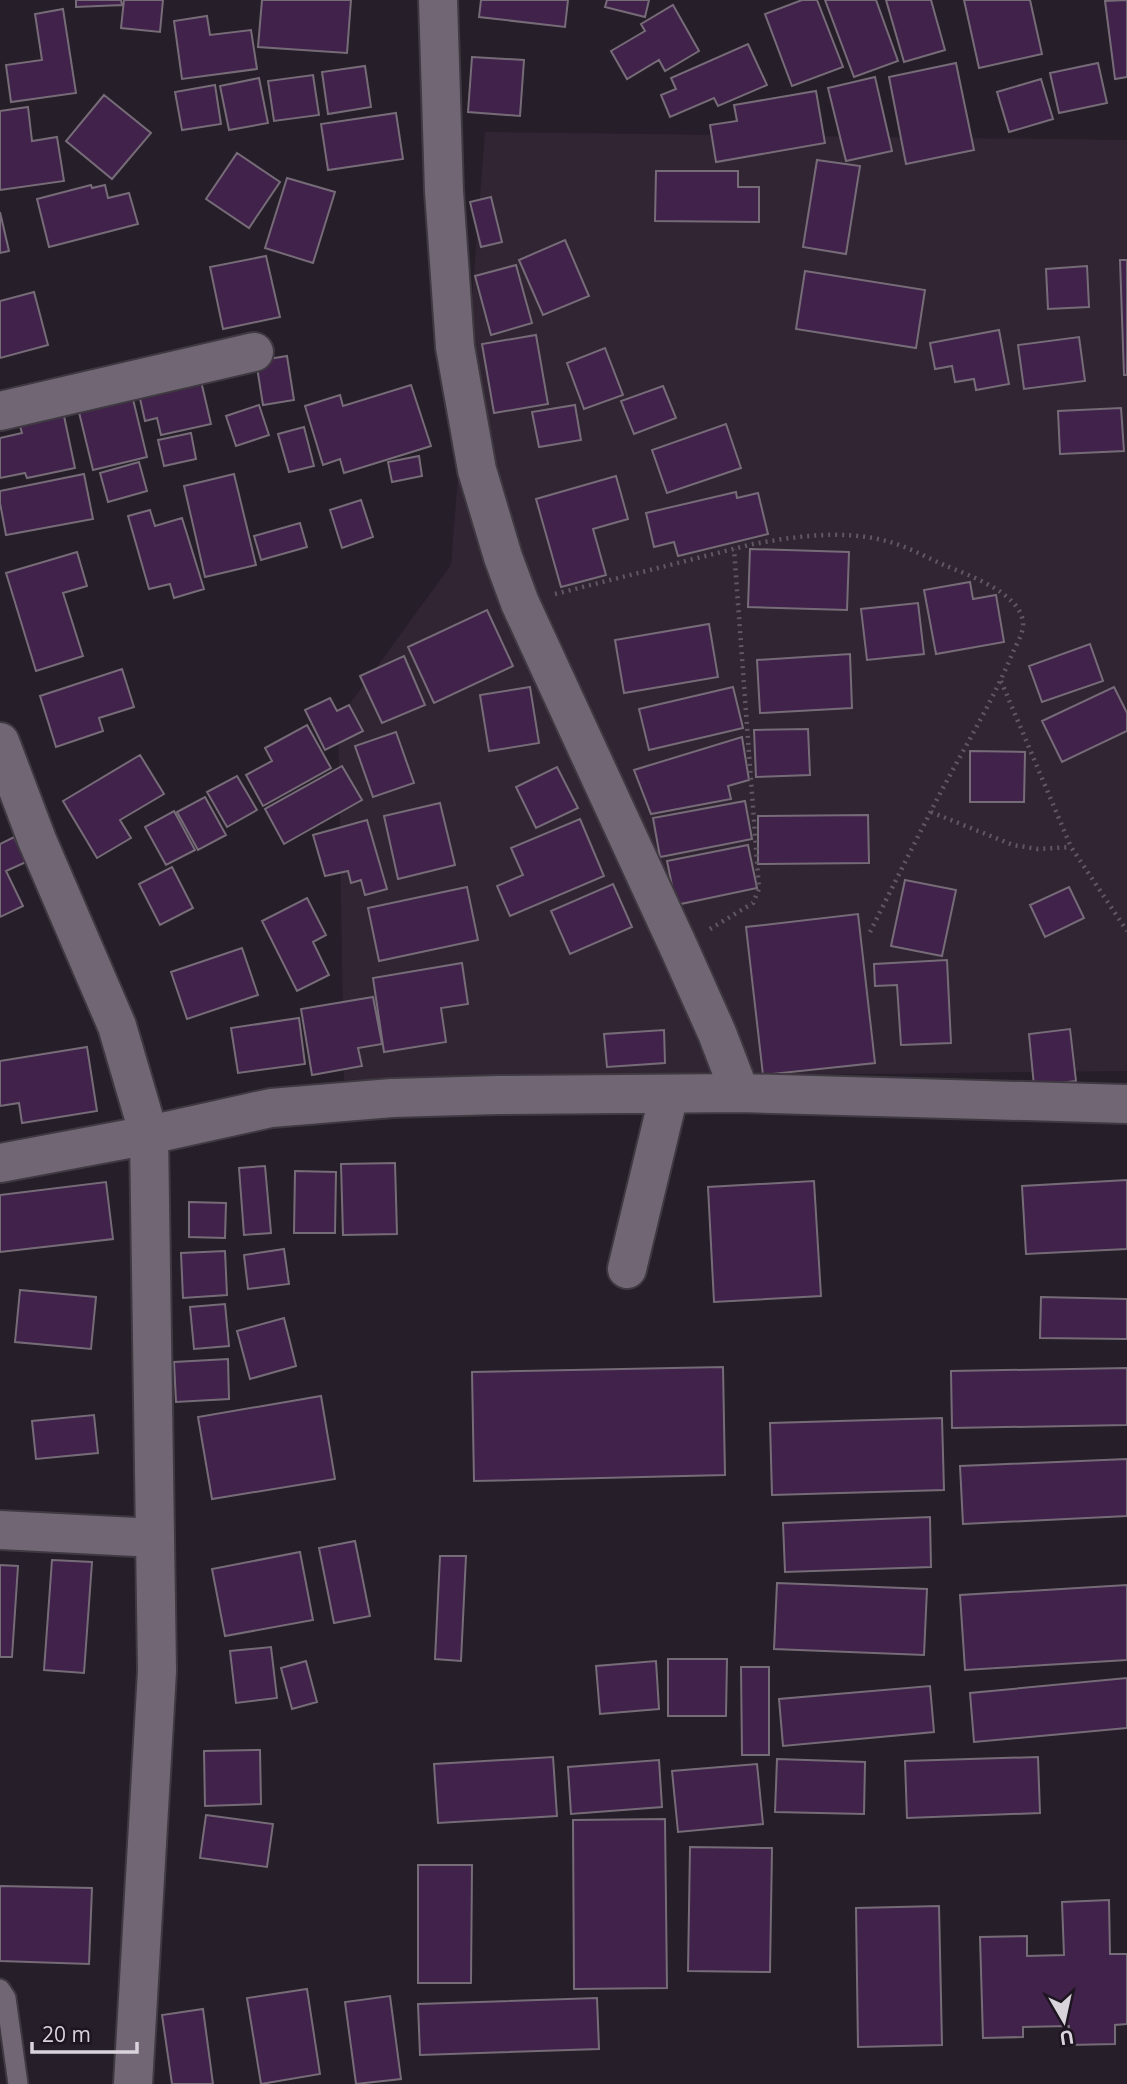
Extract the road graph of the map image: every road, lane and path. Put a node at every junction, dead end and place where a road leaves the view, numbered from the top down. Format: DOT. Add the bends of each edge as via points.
graph roads {
  1 [pos="438,0"];
  2 [pos="254,352"];
  3 [pos="0,411"];
  4 [pos="734,549"];
  5 [pos="520,603"];
  6 [pos="1001,681"];
  7 [pos="0,742"];
  8 [pos="930,811"];
  9 [pos="1071,847"];
  10 [pos="1127,931"];
  11 [pos="870,932"];
  12 [pos="679,948"];
  13 [pos="740,1093"];
  14 [pos="669,1094"];
  15 [pos="1127,1104"];
  16 [pos="149,1135"];
  17 [pos="0,1163"];
  18 [pos="627,1269"];
  19 [pos="0,1530"];
  20 [pos="155,1538"];
  21 [pos="0,1989"];
  22 [pos="18,2084"];
  23 [pos="133,2084"];
  1 -- 5 [label="street" via="455,347 477,470"];
  2 -- 3 [label="street"];
  4 -- 5 [label="path"];
  4 -- 6 [label="path" via="808,536 865,536 892,542 972,576 1012,600 1023,622"];
  4 -- 12 [label="path" via="759,889 753,903"];
  5 -- 12 [label="street"];
  6 -- 8 [label="path"];
  6 -- 9 [label="path"];
  7 -- 16 [label="street" via="117,1026"];
  8 -- 9 [label="path" via="1013,845"];
  8 -- 11 [label="path"];
  9 -- 10 [label="path"];
  12 -- 13 [label="street"];
  13 -- 14 [label="street"];
  13 -- 15 [label="street"];
  14 -- 16 [label="street" via="392,1098 271,1108"];
  14 -- 18 [label="street"];
  16 -- 17 [label="street"];
  16 -- 20 [label="street"];
  19 -- 20 [label="street"];
  20 -- 23 [label="street" via="157,1671"];
  21 -- 22 [label="lane" via="6,1998"];
}
